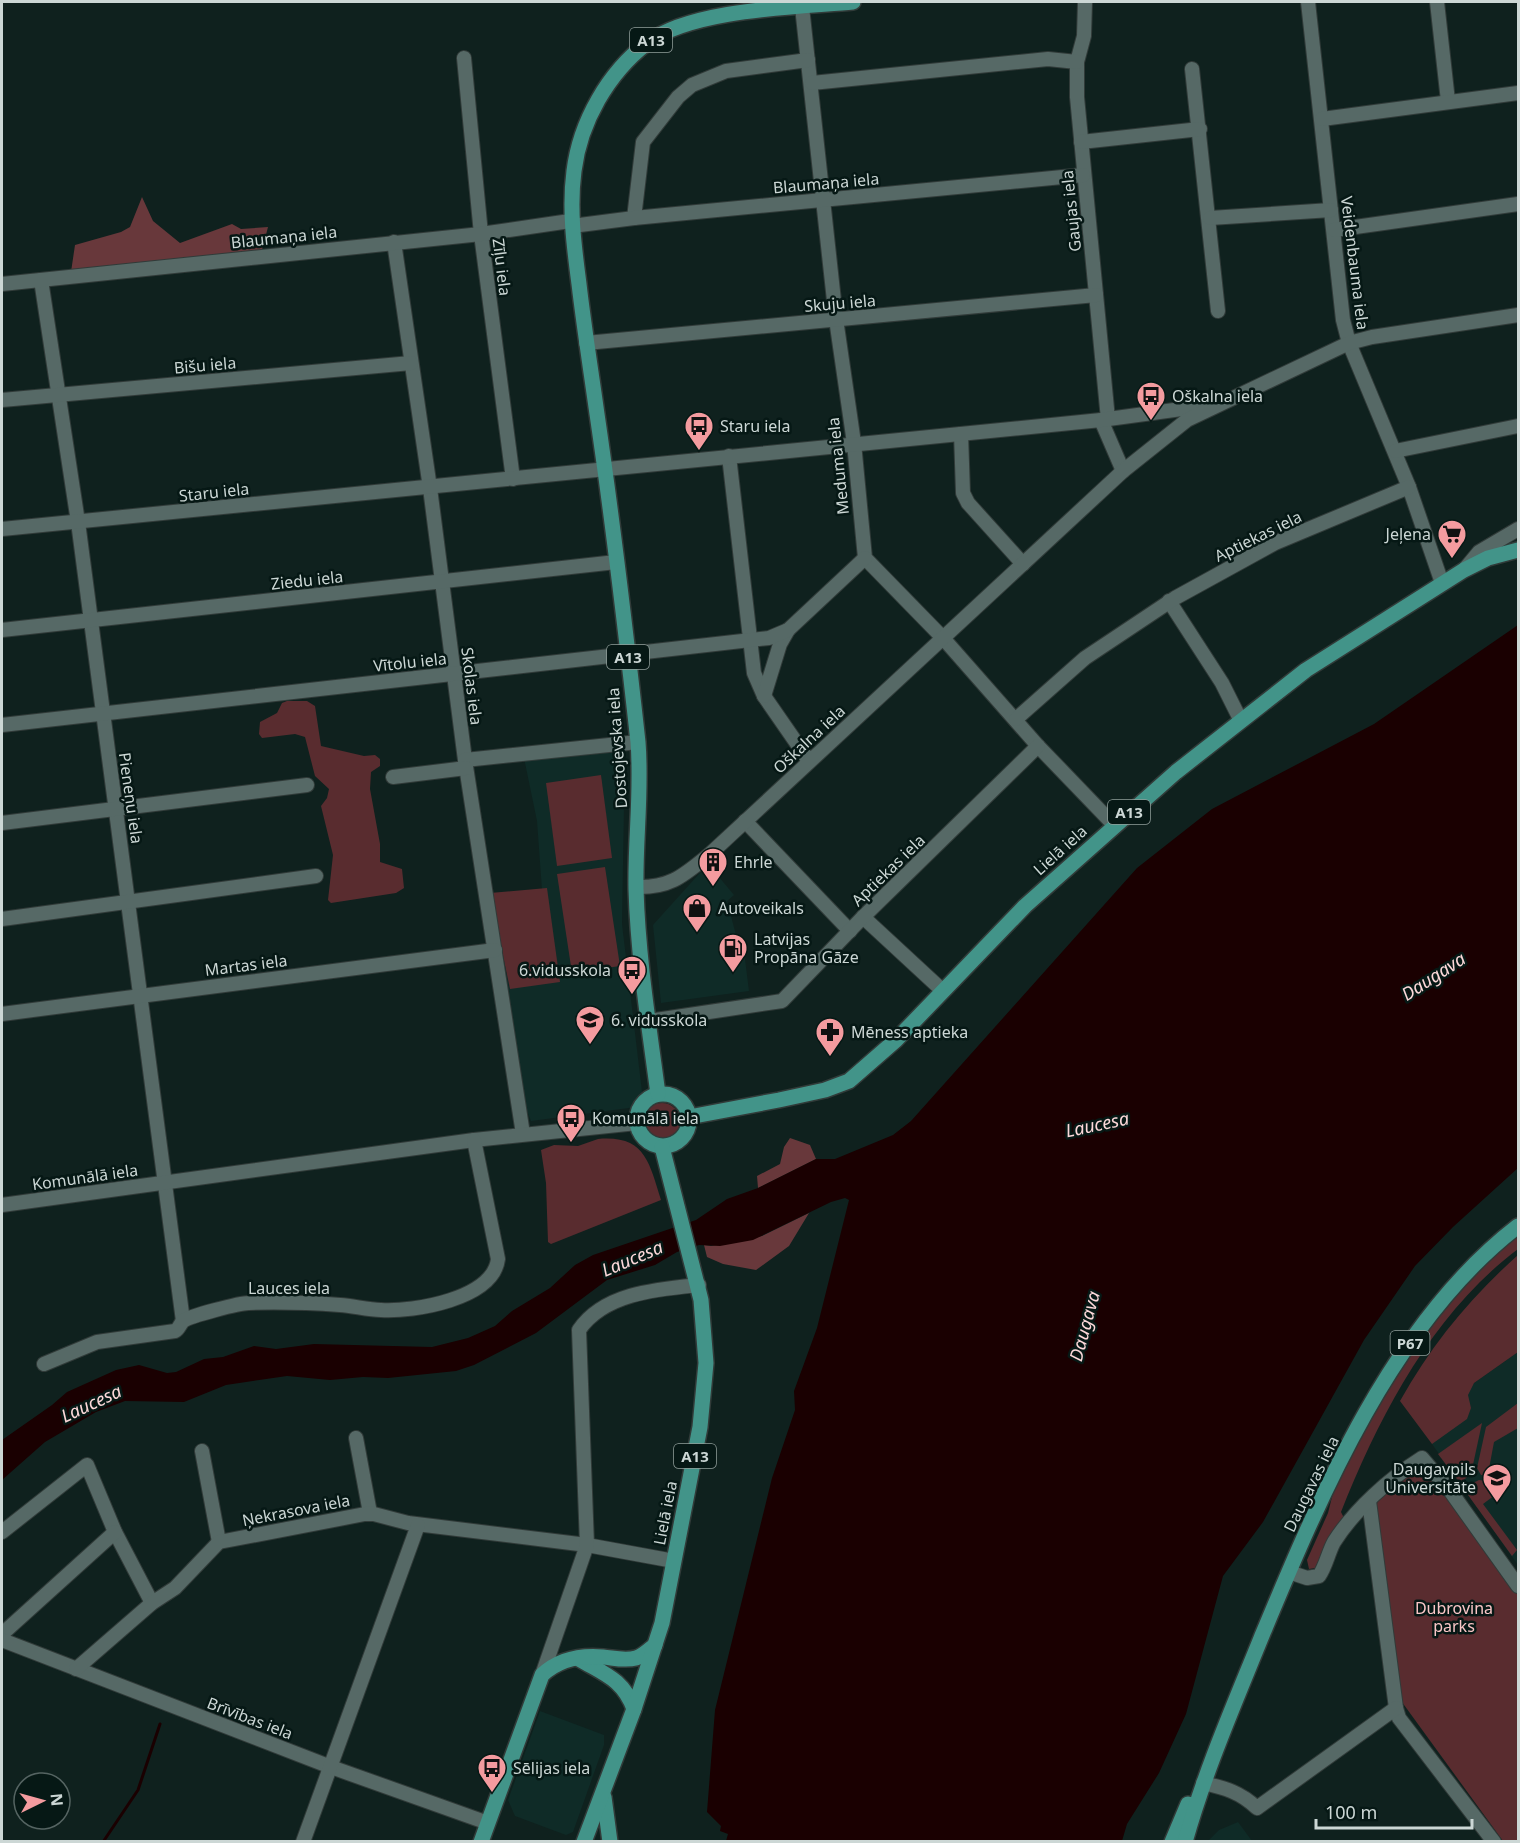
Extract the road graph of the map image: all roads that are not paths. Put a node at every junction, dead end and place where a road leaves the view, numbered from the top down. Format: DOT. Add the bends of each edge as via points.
graph roads {
  1 [pos="853,2"];
  2 [pos="1084,2"];
  3 [pos="1308,2"];
  4 [pos="1437,2"];
  5 [pos="802,7"];
  6 [pos="464,58"];
  7 [pos="808,60"];
  8 [pos="1077,62"];
  9 [pos="1192,69"];
  10 [pos="812,83"];
  11 [pos="1518,93"];
  12 [pos="1448,101"];
  13 [pos="1322,119"];
  14 [pos="1200,129"];
  15 [pos="1081,142"];
  16 [pos="1083,175"];
  17 [pos="823,200"];
  18 [pos="1518,204"];
  19 [pos="1331,210"];
  20 [pos="634,218"];
  21 [pos="1210,218"];
  22 [pos="571,224"];
  23 [pos="1334,230"];
  24 [pos="481,234"];
  25 [pos="394,242"];
  26 [pos="41,280"];
  27 [pos="2,284"];
  28 [pos="1096,295"];
  29 [pos="1218,311"];
  30 [pos="1518,315"];
  31 [pos="836,320"];
  32 [pos="586,343"];
  33 [pos="1349,343"];
  34 [pos="411,363"];
  35 [pos="59,394"];
  36 [pos="2,400"];
  37 [pos="1218,404"];
  38 [pos="1104,419"];
  39 [pos="1518,426"];
  40 [pos="961,434"];
  41 [pos="854,443"];
  42 [pos="1395,451"];
  43 [pos="729,456"];
  44 [pos="605,470"];
  45 [pos="1123,471"];
  46 [pos="513,479"];
  47 [pos="1409,487"];
  48 [pos="430,488"];
  49 [pos="78,522"];
  50 [pos="2,529"];
  51 [pos="1518,529"];
  52 [pos="1518,550"];
  53 [pos="865,558"];
  54 [pos="616,562"];
  55 [pos="1023,564"];
  56 [pos="1464,570"];
  57 [pos="442,582"];
  58 [pos="1442,584"];
  59 [pos="1169,601"];
  60 [pos="90,619"];
  61 [pos="2,630"];
  62 [pos="788,630"];
  63 [pos="943,638"];
  64 [pos="749,640"];
  65 [pos="628,652"];
  66 [pos="453,674"];
  67 [pos="764,696"];
  68 [pos="104,712"];
  69 [pos="1016,719"];
  70 [pos="1240,719"];
  71 [pos="2,725"];
  72 [pos="638,742"];
  73 [pos="1038,746"];
  74 [pos="809,761"];
  75 [pos="465,764"];
  76 [pos="393,777"];
  77 [pos="307,785"];
  78 [pos="115,808"];
  79 [pos="745,821"];
  80 [pos="2,823"];
  81 [pos="1114,825"];
  82 [pos="316,876"];
  83 [pos="636,887"];
  84 [pos="130,902"];
  85 [pos="863,917"];
  86 [pos="2,919"];
  87 [pos="850,931"];
  88 [pos="495,950"];
  89 [pos="943,991"];
  90 [pos="142,995"];
  91 [pos="2,1014"];
  92 [pos="649,1021"];
  93 [pos="658,1094"];
  94 [pos="689,1117"];
  95 [pos="637,1123"];
  96 [pos="523,1134"];
  97 [pos="474,1140"];
  98 [pos="662,1147"];
  99 [pos="166,1183"];
  100 [pos="2,1206"];
  101 [pos="1518,1226"];
  102 [pos="699,1286"];
  103 [pos="183,1321"];
  104 [pos="44,1364"];
  105 [pos="356,1438"];
  106 [pos="202,1451"];
  107 [pos="1369,1501"];
  108 [pos="370,1513"];
  109 [pos="418,1525"];
  110 [pos="2,1532"];
  111 [pos="115,1532"];
  112 [pos="219,1542"];
  113 [pos="587,1545"];
  114 [pos="674,1561"];
  115 [pos="1289,1572"];
  116 [pos="1518,1587"];
  117 [pos="152,1603"];
  118 [pos="2,1634"];
  119 [pos="2,1640"];
  120 [pos="656,1645"];
  121 [pos="579,1659"];
  122 [pos="76,1669"];
  123 [pos="542,1675"];
  124 [pos="1395,1708"];
  125 [pos="634,1709"];
  126 [pos="331,1767"];
  127 [pos="604,1788"];
  128 [pos="1200,1790"];
  129 [pos="488,1823"];
  130 [pos="303,1842"];
  131 [pos="481,1842"];
  132 [pos="584,1842"];
  133 [pos="610,1842"];
  134 [pos="1172,1842"];
  135 [pos="1185,1842"];
  136 [pos="1494,1842"];
  1 -- 5 [label="main road, A13"];
  2 -- 8 [label="street, Gaujas iela" via="1084,36"];
  3 -- 13 [label="street, Veidenbauma iela"];
  4 -- 12 [label="street"];
  5 -- 7 [label="street, Meduma iela"];
  5 -- 22 [label="main road, A13" via="678,27 647,42 617,70 583,134 574,170"];
  6 -- 24 [label="street, Zīļu iela"];
  7 -- 10 [label="street, Meduma iela"];
  7 -- 20 [label="street" via="726,71 692,85 678,97 643,142"];
  8 -- 10 [label="street" via="1047,60"];
  8 -- 15 [label="street, Gaujas iela"];
  9 -- 14 [label="street"];
  10 -- 17 [label="street, Meduma iela"];
  11 -- 12 [label="street"];
  12 -- 13 [label="street"];
  13 -- 19 [label="street, Veidenbauma iela"];
  14 -- 15 [label="street"];
  14 -- 21 [label="street"];
  15 -- 16 [label="street, Gaujas iela"];
  16 -- 17 [label="street, Blaumaņa iela"];
  16 -- 28 [label="street, Gaujas iela"];
  17 -- 20 [label="street, Blaumaņa iela"];
  17 -- 31 [label="street, Meduma iela"];
  18 -- 23 [label="street"];
  19 -- 21 [label="street"];
  19 -- 23 [label="street, Veidenbauma iela"];
  20 -- 22 [label="street, Blaumaņa iela"];
  21 -- 29 [label="street"];
  22 -- 24 [label="street, Blaumaņa iela"];
  22 -- 32 [label="main road, Dostojevska iela / A13"];
  23 -- 33 [label="street, Veidenbauma iela"];
  24 -- 25 [label="street, Blaumaņa iela"];
  24 -- 46 [label="street, Zīļu iela"];
  25 -- 26 [label="street, Blaumaņa iela"];
  25 -- 34 [label="street, Skolas iela"];
  26 -- 27 [label="street, Blaumaņa iela"];
  26 -- 35 [label="street, Pieneņu iela"];
  28 -- 31 [label="street, Skuju iela"];
  28 -- 38 [label="street, Gaujas iela"];
  30 -- 33 [label="street, Oškalna iela"];
  31 -- 32 [label="street, Skuju iela"];
  31 -- 41 [label="street, Meduma iela"];
  32 -- 44 [label="main road, Dostojevska iela / A13"];
  33 -- 37 [label="street, Oškalna iela"];
  33 -- 42 [label="street, Veidenbauma iela"];
  34 -- 35 [label="street, Bišu iela"];
  34 -- 48 [label="street, Skolas iela"];
  35 -- 36 [label="street, Bišu iela"];
  35 -- 49 [label="street, Pieneņu iela"];
  37 -- 38 [label="street, Staru iela"];
  37 -- 45 [label="street, Oškalna iela" via="1187,420"];
  38 -- 40 [label="street, Staru iela"];
  38 -- 45 [label="street, Gaujas iela"];
  39 -- 42 [label="street"];
  40 -- 41 [label="street, Staru iela"];
  40 -- 55 [label="street" via="963,493 975,514"];
  41 -- 43 [label="street, Staru iela"];
  41 -- 53 [label="street, Meduma iela"];
  42 -- 47 [label="street, Veidenbauma iela"];
  43 -- 44 [label="street, Staru iela"];
  43 -- 64 [label="street"];
  44 -- 46 [label="street, Staru iela"];
  44 -- 54 [label="main road, Dostojevska iela / A13"];
  45 -- 55 [label="street, Oškalna iela"];
  46 -- 48 [label="street, Staru iela"];
  47 -- 58 [label="street, Veidenbauma iela"];
  47 -- 59 [label="street, Aptiekas iela" via="1275,543"];
  48 -- 49 [label="street, Staru iela"];
  48 -- 57 [label="street, Skolas iela"];
  49 -- 50 [label="street, Staru iela"];
  49 -- 60 [label="street, Pieneņu iela"];
  51 -- 56 [label="street" via="1479,552"];
  52 -- 56 [label="main road, Lielā iela / A13"];
  53 -- 62 [label="street, Vītolu iela"];
  53 -- 63 [label="street"];
  54 -- 57 [label="street, Ziedu iela"];
  54 -- 65 [label="main road, Dostojevska iela / A13"];
  55 -- 63 [label="street, Oškalna iela"];
  56 -- 58 [label="main road, Lielā iela / A13"];
  57 -- 60 [label="street, Ziedu iela"];
  57 -- 66 [label="street, Skolas iela"];
  58 -- 70 [label="main road, Lielā iela / A13" via="1305,670"];
  59 -- 69 [label="street, Aptiekas iela" via="1085,658"];
  59 -- 70 [label="street" via="1222,683"];
  60 -- 61 [label="street, Ziedu iela"];
  60 -- 68 [label="street, Pieneņu iela"];
  62 -- 64 [label="street, Vītolu iela" via="769,638"];
  62 -- 67 [label="street"];
  63 -- 69 [label="street"];
  63 -- 74 [label="street, Oškalna iela"];
  64 -- 65 [label="street, Vītolu iela"];
  64 -- 67 [label="street" via="754,673"];
  65 -- 66 [label="street, Vītolu iela"];
  65 -- 72 [label="main road, Dostojevska iela / A13"];
  66 -- 68 [label="street, Vītolu iela"];
  66 -- 75 [label="street, Skolas iela"];
  67 -- 74 [label="street"];
  68 -- 71 [label="street, Vītolu iela"];
  68 -- 78 [label="street, Pieneņu iela"];
  69 -- 73 [label="street"];
  70 -- 81 [label="main road, Lielā iela / A13"];
  72 -- 75 [label="street"];
  72 -- 83 [label="main road, Dostojevska iela / A13" via="641,782"];
  73 -- 81 [label="street"];
  73 -- 85 [label="street, Aptiekas iela"];
  74 -- 79 [label="street, Oškalna iela"];
  75 -- 76 [label="street"];
  75 -- 88 [label="street, Skolas iela"];
  77 -- 78 [label="street"];
  78 -- 80 [label="street"];
  78 -- 84 [label="street, Pieneņu iela"];
  79 -- 83 [label="street, Oškalna iela" via="710,854 670,883"];
  79 -- 87 [label="street"];
  81 -- 89 [label="main road, Lielā iela / A13" via="1025,906"];
  82 -- 84 [label="street"];
  83 -- 92 [label="main road, Dostojevska iela / A13"];
  84 -- 86 [label="street"];
  84 -- 90 [label="street, Pieneņu iela"];
  85 -- 87 [label="street, Aptiekas iela"];
  85 -- 89 [label="street"];
  87 -- 92 [label="street, Aptiekas iela" via="782,1001"];
  88 -- 90 [label="street, Martas iela"];
  88 -- 96 [label="street, Skolas iela"];
  89 -- 94 [label="main road, Lielā iela / A13" via="849,1081 825,1090"];
  90 -- 91 [label="street, Martas iela"];
  90 -- 99 [label="street, Pieneņu iela"];
  92 -- 93 [label="main road, Dostojevska iela / A13"];
  93 -- 94 [label="main road" via="682,1102"];
  93 -- 95 [label="main road" via="644,1102"];
  94 -- 98 [label="main road" via="689,1126 680,1141"];
  95 -- 96 [label="street, Komunālā iela"];
  95 -- 98 [label="main road" via="648,1142"];
  96 -- 97 [label="street, Komunālā iela"];
  97 -- 99 [label="street, Komunālā iela"];
  97 -- 103 [label="street, Lauces iela" via="498,1259 481,1287 419,1308 382,1311 342,1305 249,1303"];
  98 -- 102 [label="main road, Lielā iela / A13"];
  99 -- 100 [label="street, Komunālā iela"];
  99 -- 103 [label="street, Pieneņu iela"];
  101 -- 115 [label="main road, Daugavas iela / P67" via="1452,1288 1411,1342 1363,1421"];
  102 -- 113 [label="street" via="663,1287 631,1296 592,1314 579,1330"];
  102 -- 114 [label="main road, Lielā iela / A13" via="705,1387"];
  103 -- 104 [label="street, Lauces iela" via="175,1332 98,1342"];
  105 -- 108 [label="street"];
  106 -- 112 [label="street"];
  107 -- 115 [label="street" via="1343,1529 1319,1576 1307,1578"];
  107 -- 116 [label="street" via="1422,1458 1452,1492"];
  107 -- 124 [label="street"];
  108 -- 109 [label="street, Ņekrasova iela"];
  108 -- 112 [label="street, Ņekrasova iela"];
  109 -- 113 [label="street, Ņekrasova iela"];
  109 -- 126 [label="street"];
  110 -- 111 [label="street" via="87,1465"];
  111 -- 117 [label="street"];
  111 -- 118 [label="street"];
  112 -- 117 [label="street" via="175,1588"];
  113 -- 114 [label="street, Ņekrasova iela"];
  113 -- 123 [label="street"];
  114 -- 120 [label="main road, Lielā iela / A13"];
  115 -- 128 [label="main road, Daugavas iela / P67"];
  117 -- 122 [label="street"];
  119 -- 122 [label="street, Brīvības iela"];
  120 -- 121 [label="main road" via="638,1658"];
  120 -- 125 [label="main road, Lielā iela / A13"];
  121 -- 123 [label="main road" via="555,1663"];
  121 -- 125 [label="main road" via="620,1682"];
  122 -- 126 [label="street, Brīvības iela"];
  123 -- 129 [label="main road"];
  124 -- 128 [label="street" via="1257,1808 1230,1788"];
  124 -- 136 [label="street"];
  125 -- 127 [label="main road, Lielā iela / A13"];
  126 -- 129 [label="street, Brīvības iela"];
  126 -- 130 [label="street"];
  127 -- 132 [label="main road, Lielā iela"];
  127 -- 133 [label="main road, A13" via="603,1809"];
  128 -- 134 [label="main road, Daugavas iela / P67" via="1186,1805"];
  128 -- 135 [label="main road, Daugavas iela / P67"];
  129 -- 131 [label="main road"];
}
